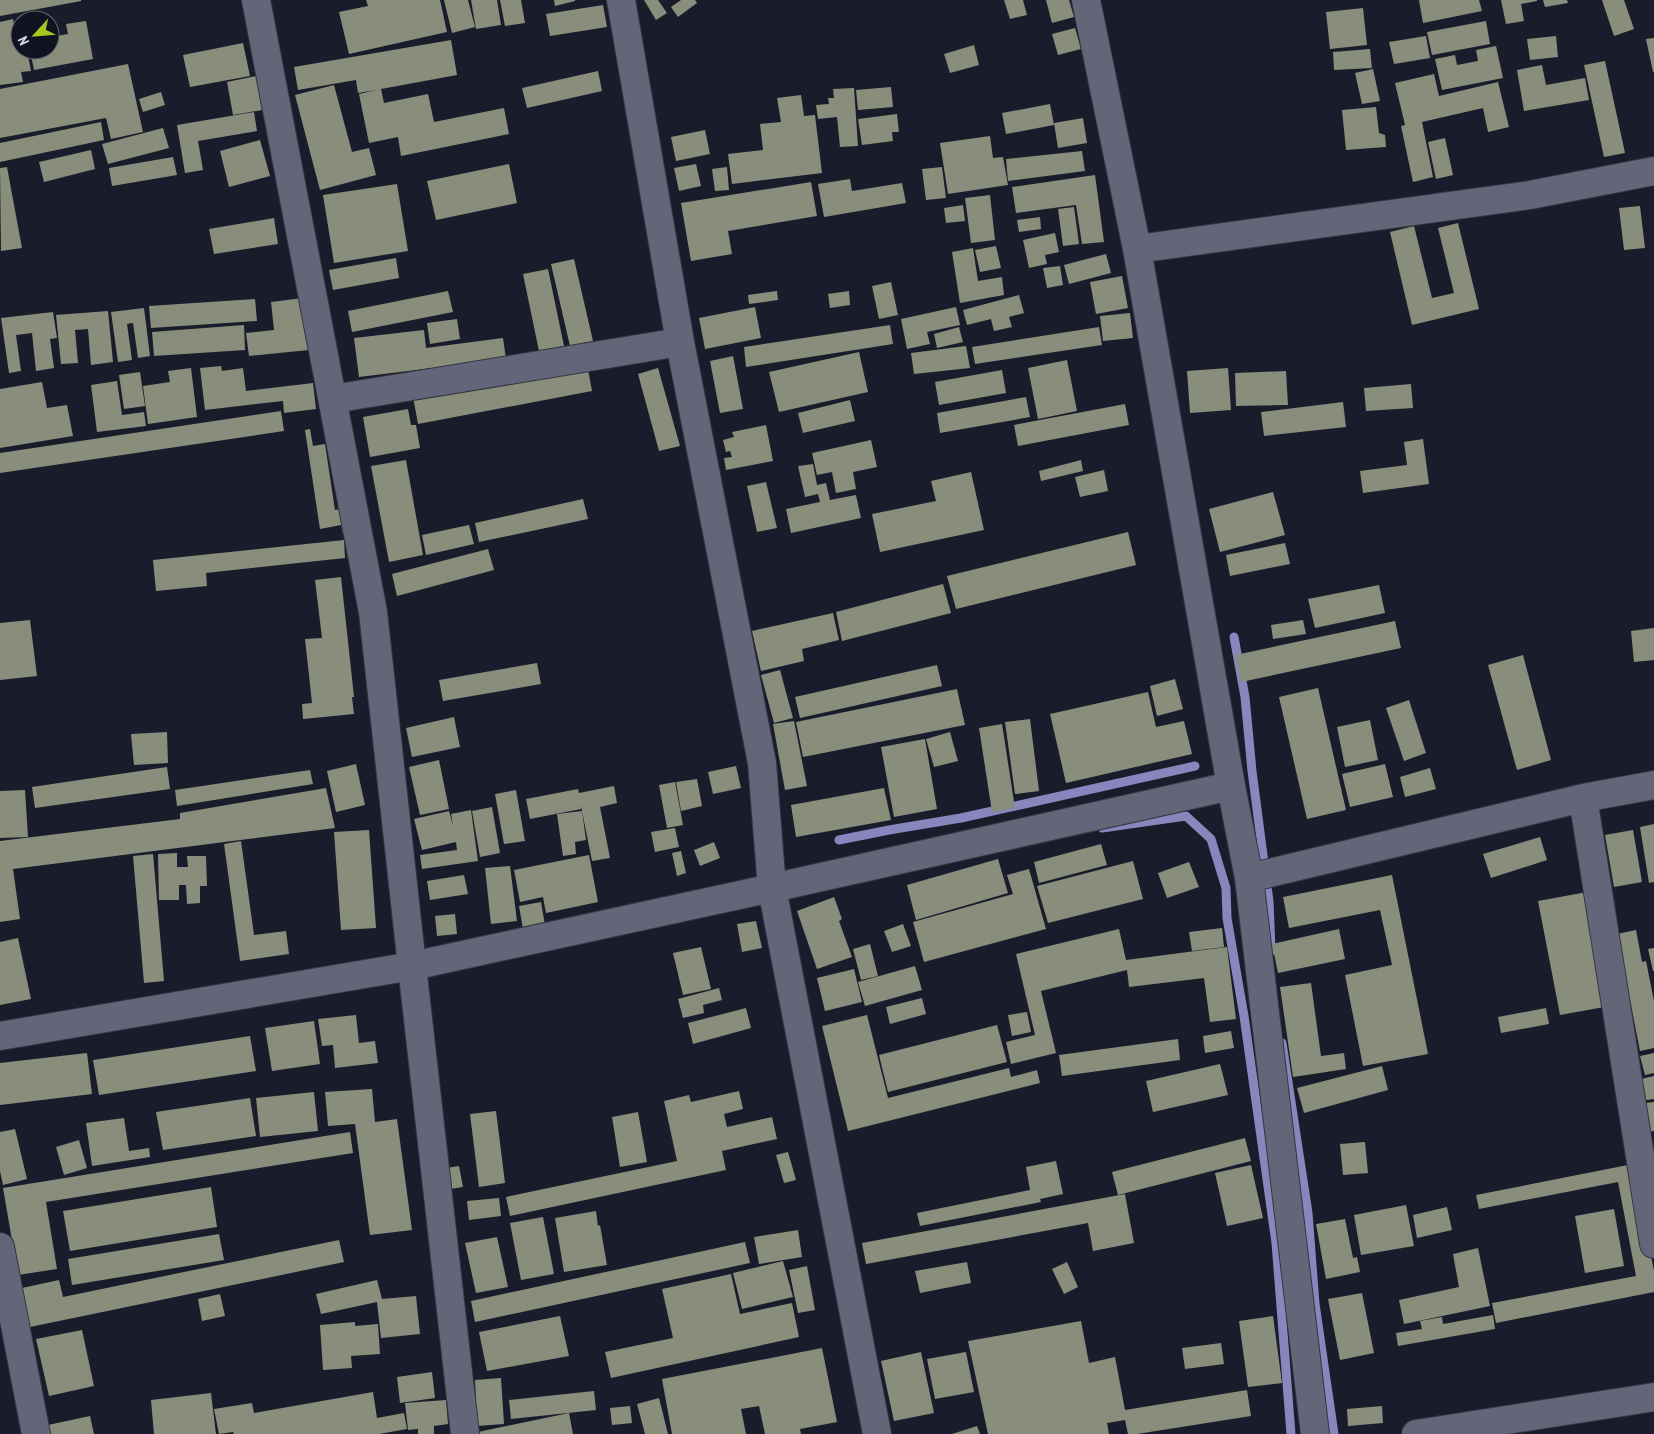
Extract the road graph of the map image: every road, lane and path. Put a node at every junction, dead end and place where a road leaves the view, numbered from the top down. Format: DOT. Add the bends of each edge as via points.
graph roads {
  1 [pos="256,0"];
  2 [pos="621,0"];
  3 [pos="1086,0"];
  4 [pos="1654,172"];
  5 [pos="1137,248"];
  6 [pos="680,342"];
  7 [pos="333,399"];
  8 [pos="1654,785"];
  9 [pos="1231,786"];
  10 [pos="1583,798"];
  11 [pos="1248,878"];
  12 [pos="772,888"];
  13 [pos="412,966"];
  14 [pos="0,1036"];
  15 [pos="1654,1244"];
  16 [pos="0,1247"];
  17 [pos="1654,1397"];
  18 [pos="36,1434"];
  19 [pos="465,1434"];
  20 [pos="878,1434"];
  21 [pos="1315,1434"];
  22 [pos="1416,1434"];
  1 -- 7 [label="street"];
  2 -- 6 [label="street"];
  3 -- 5 [label="street"];
  4 -- 5 [label="street" via="1530,195"];
  5 -- 9 [label="street"];
  6 -- 7 [label="street"];
  6 -- 12 [label="street" via="762,763"];
  7 -- 13 [label="street" via="373,612"];
  8 -- 10 [label="street"];
  9 -- 11 [label="street"];
  9 -- 12 [label="street"];
  10 -- 11 [label="street"];
  10 -- 15 [label="street"];
  11 -- 21 [label="street"];
  12 -- 13 [label="street"];
  12 -- 20 [label="street"];
  13 -- 14 [label="street"];
  13 -- 19 [label="street"];
  16 -- 18 [label="street"];
  17 -- 22 [label="street"];
}
